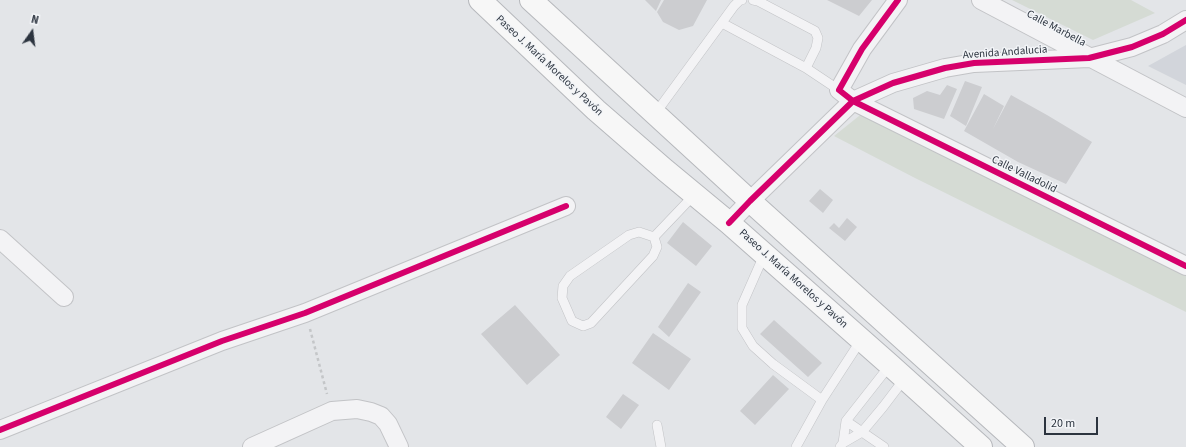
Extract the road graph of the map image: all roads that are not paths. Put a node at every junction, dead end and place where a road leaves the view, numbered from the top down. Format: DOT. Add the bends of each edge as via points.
graph roads {
  1 [pos="480,0"];
  2 [pos="531,0"];
  3 [pos="742,0"];
  4 [pos="753,0"];
  5 [pos="898,0"];
  6 [pos="981,0"];
  7 [pos="1186,20"];
  8 [pos="722,23"];
  9 [pos="1089,58"];
  10 [pos="806,68"];
  11 [pos="839,90"];
  12 [pos="854,101"];
  13 [pos="1186,108"];
  14 [pos="655,114"];
  15 [pos="694,195"];
  16 [pos="750,201"];
  17 [pos="566,206"];
  18 [pos="729,223"];
  19 [pos="654,237"];
  20 [pos="0,239"];
  21 [pos="764,254"];
  22 [pos="1186,266"];
  23 [pos="64,297"];
  24 [pos="861,340"];
  25 [pos="897,371"];
  26 [pos="822,400"];
  27 [pos="846,421"];
  28 [pos="657,424"];
  29 [pos="0,430"];
  30 [pos="862,432"];
  31 [pos="841,445"];
  32 [pos="252,447"];
  33 [pos="399,447"];
  34 [pos="661,447"];
  35 [pos="796,447"];
  36 [pos="884,447"];
  37 [pos="980,447"];
  38 [pos="1023,447"];
  1 -- 15 [label="highway, Paseo J. María Morelos y Pavón" via="596,110"];
  2 -- 14 [label="highway"];
  3 -- 8 [label="lane" via="734,6"];
  4 -- 10 [label="lane" via="815,31 818,38 816,48"];
  5 -- 11 [label="street" via="862,48"];
  6 -- 9 [label="street, Calle Marbella"];
  7 -- 9 [label="street, Avenida Andalucia" via="1163,34 1132,47"];
  8 -- 10 [label="lane"];
  8 -- 14 [label="lane"];
  9 -- 12 [label="street, Avenida Andalucia" via="974,63 945,68 892,83"];
  9 -- 13 [label="street, Calle Marbella"];
  10 -- 11 [label="lane"];
  11 -- 12 [label="street, Calle Valladolid"];
  12 -- 16 [label="street, Avenida Andalucia"];
  12 -- 22 [label="street, Calle Valladolid"];
  14 -- 16 [label="highway"];
  15 -- 18 [label="highway, Paseo J. María Morelos y Pavón"];
  15 -- 19 [label="lane"];
  16 -- 18 [label="street, Avenida Andalucia"];
  16 -- 38 [label="highway"];
  17 -- 29 [label="street" via="306,313 222,341"];
  18 -- 21 [label="highway, Paseo J. María Morelos y Pavón"];
  19 -- 19 [label="lane" via="657,247 653,256 591,323 582,326 572,321 562,298 563,286 570,276 628,235 639,232"];
  20 -- 23 [label="street"];
  21 -- 24 [label="highway, Paseo J. María Morelos y Pavón"];
  21 -- 26 [label="lane" via="742,306 742,328 753,346 773,364"];
  24 -- 25 [label="highway, Paseo J. María Morelos y Pavón"];
  24 -- 26 [label="lane"];
  25 -- 27 [label="lane"];
  25 -- 30 [label="lane" via="883,407"];
  25 -- 37 [label="highway, Paseo J. María Morelos y Pavón"];
  26 -- 35 [label="lane"];
  27 -- 30 [label="lane"];
  27 -- 31 [label="lane"];
  28 -- 34 [label="lane"];
  30 -- 31 [label="lane"];
  30 -- 36 [label="lane"];
  32 -- 33 [label="street" via="332,412 357,409 381,416 388,424"];
}
